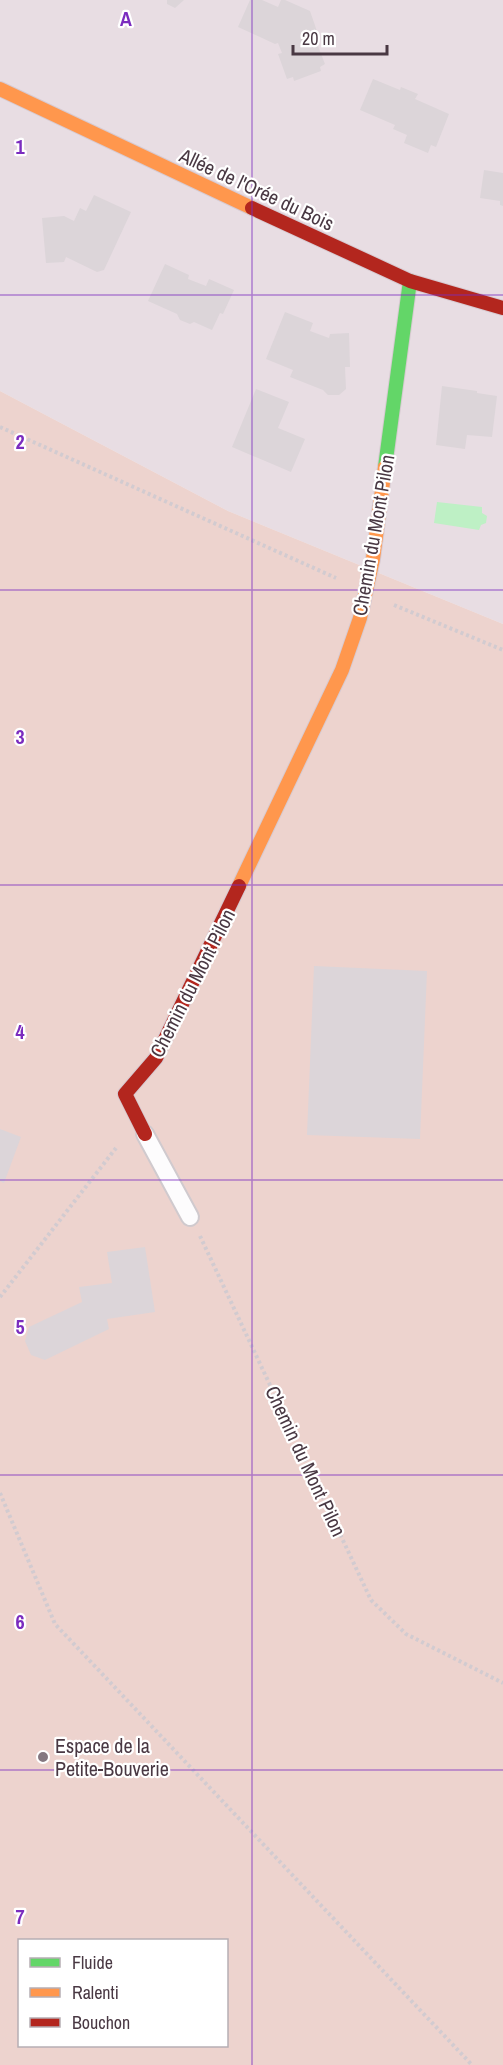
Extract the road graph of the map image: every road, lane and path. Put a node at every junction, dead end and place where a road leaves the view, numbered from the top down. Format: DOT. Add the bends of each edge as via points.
graph roads {
  1 [pos="0,89"];
  2 [pos="410,281"];
  3 [pos="503,308"];
  4 [pos="0,427"];
  5 [pos="366,592"];
  6 [pos="503,650"];
  7 [pos="145,1134"];
  8 [pos="119,1144"];
  9 [pos="190,1217"];
  10 [pos="0,1297"];
  11 [pos="0,1493"];
  12 [pos="503,1683"];
  13 [pos="472,2065"];
  1 -- 2 [label="street, Allée de l'Orée du Bois"];
  2 -- 3 [label="street, Allée de l'Orée du Bois"];
  2 -- 5 [label="street, Chemin du Mont Pilon" via="374,559"];
  4 -- 5 [label="path"];
  5 -- 6 [label="path"];
  5 -- 7 [label="street, Chemin du Mont Pilon" via="342,670 282,800 156,1058 125,1094"];
  7 -- 9 [label="lane, Chemin du Mont Pilon"];
  8 -- 10 [label="path"];
  9 -- 12 [label="path, Chemin du Mont Pilon" via="371,1600 406,1635"];
  11 -- 13 [label="path" via="56,1624"];
}
